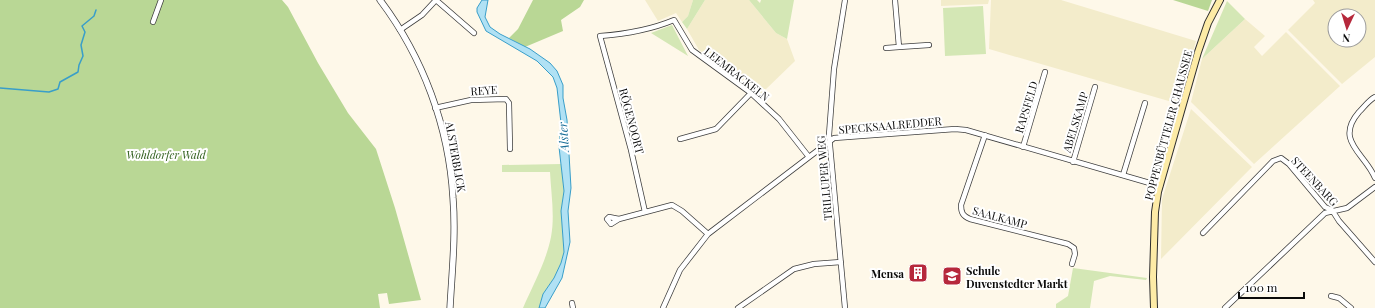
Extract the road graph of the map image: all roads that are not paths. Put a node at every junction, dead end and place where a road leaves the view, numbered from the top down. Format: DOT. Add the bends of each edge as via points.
graph roads {
  1 [pos="161,0"];
  2 [pos="380,0"];
  3 [pos="436,0"];
  4 [pos="845,0"];
  5 [pos="895,0"];
  6 [pos="1220,0"];
  7 [pos="153,22"];
  8 [pos="400,30"];
  9 [pos="474,33"];
  10 [pos="600,36"];
  11 [pos="929,45"];
  12 [pos="899,47"];
  13 [pos="886,48"];
  14 [pos="1045,72"];
  15 [pos="1095,87"];
  16 [pos="751,93"];
  17 [pos="1375,97"];
  18 [pos="1145,103"];
  19 [pos="435,108"];
  20 [pos="985,135"];
  21 [pos="680,139"];
  22 [pos="830,141"];
  23 [pos="1023,147"];
  24 [pos="510,149"];
  25 [pos="809,157"];
  26 [pos="1073,162"];
  27 [pos="1123,174"];
  28 [pos="1375,178"];
  29 [pos="1160,186"];
  30 [pos="1375,187"];
  31 [pos="1332,210"];
  32 [pos="644,212"];
  33 [pos="619,219"];
  34 [pos="1203,233"];
  35 [pos="708,234"];
  36 [pos="841,262"];
  37 [pos="1375,262"];
  38 [pos="1072,264"];
  39 [pos="1331,296"];
  40 [pos="450,308"];
  41 [pos="663,308"];
  42 [pos="738,308"];
  43 [pos="845,308"];
  44 [pos="1154,308"];
  45 [pos="1225,308"];
  46 [pos="1351,308"];
  1 -- 7 [label="street"];
  2 -- 8 [label="street, ALSTERBLICK"];
  3 -- 8 [label="street" via="422,15"];
  3 -- 9 [label="street"];
  4 -- 22 [label="street, TRILLUPER WEG" via="834,69"];
  5 -- 12 [label="street"];
  6 -- 29 [label="main road, POPPENBÜTTELER CHAUSSEE" via="1202,39"];
  8 -- 19 [label="street, ALSTERBLICK" via="421,71"];
  10 -- 16 [label="street, LEEMRACKELN" via="645,31 674,20 692,50"];
  10 -- 32 [label="street, RÖGENOORT" via="631,150"];
  11 -- 12 [label="street"];
  12 -- 13 [label="street"];
  14 -- 23 [label="street, RAPSFELD"];
  15 -- 26 [label="street, ABELSKAMP"];
  16 -- 21 [label="street" via="716,129"];
  16 -- 25 [label="street, LEEMRACKELN" via="778,119"];
  17 -- 28 [label="street" via="1358,114 1350,127 1350,142"];
  18 -- 27 [label="street"];
  19 -- 24 [label="street, REYE" via="471,100 506,99 509,103"];
  19 -- 40 [label="street, ALSTERBLICK" via="447,151 453,197 454,244"];
  20 -- 22 [label="street, SPECKSAALREDDER" via="955,129 834,138"];
  20 -- 23 [label="street, SPECKSAALREDDER"];
  20 -- 38 [label="street, SAALKAMP" via="961,211 970,219 1068,244 1074,248"];
  22 -- 25 [label="street, SPECKSAALREDDER"];
  22 -- 36 [label="street, TRILLUPER WEG"];
  23 -- 26 [label="street, SPECKSAALREDDER"];
  25 -- 35 [label="street, SPECKSAALREDDER"];
  26 -- 27 [label="street, SPECKSAALREDDER"];
  27 -- 29 [label="street, SPECKSAALREDDER"];
  29 -- 44 [label="main road, POPPENBÜTTELER CHAUSSEE" via="1155,212"];
  30 -- 31 [label="street" via="1347,208"];
  31 -- 34 [label="street, STEENBARG" via="1325,207 1281,158 1273,161"];
  31 -- 37 [label="street, STEENBARG"];
  31 -- 45 [label="street" via="1325,213"];
  32 -- 33 [label="street"];
  32 -- 35 [label="street" via="672,205"];
  35 -- 41 [label="street, SPECKSAALREDDER" via="680,270"];
  36 -- 42 [label="street" via="794,269"];
  36 -- 43 [label="street, TRILLUPER WEG"];
  39 -- 46 [label="street" via="1339,298"];
}
